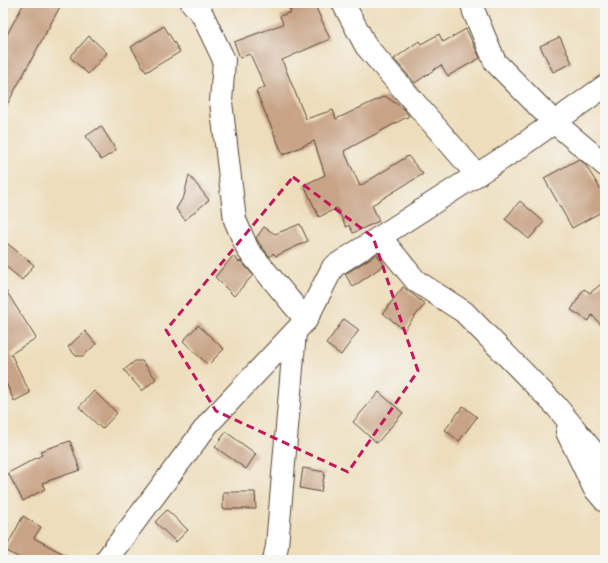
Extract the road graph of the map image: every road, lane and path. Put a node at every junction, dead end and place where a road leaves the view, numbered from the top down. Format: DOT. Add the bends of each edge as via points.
graph roads {
  1 [pos="192,3"];
  2 [pos="342,3"];
  3 [pos="472,3"];
  4 [pos="605,86"];
  5 [pos="554,122"];
  6 [pos="605,165"];
  7 [pos="477,175"];
  8 [pos="380,237"];
  9 [pos="300,326"];
  10 [pos="556,406"];
  11 [pos="605,466"];
  12 [pos="605,501"];
  13 [pos="106,560"];
  14 [pos="274,560"];
  1 -- 9 [label="street" via="202,14 224,60 221,102 235,220 248,250"];
  2 -- 7 [label="street" via="366,46"];
  3 -- 5 [label="street" via="495,62"];
  4 -- 5 [label="street"];
  5 -- 6 [label="street"];
  5 -- 7 [label="street"];
  7 -- 8 [label="street"];
  8 -- 9 [label="street" via="333,267"];
  8 -- 10 [label="street" via="416,281 464,312"];
  9 -- 13 [label="street" via="209,423"];
  9 -- 14 [label="street"];
  10 -- 11 [label="street"];
  10 -- 12 [label="street" via="594,488"];
}
